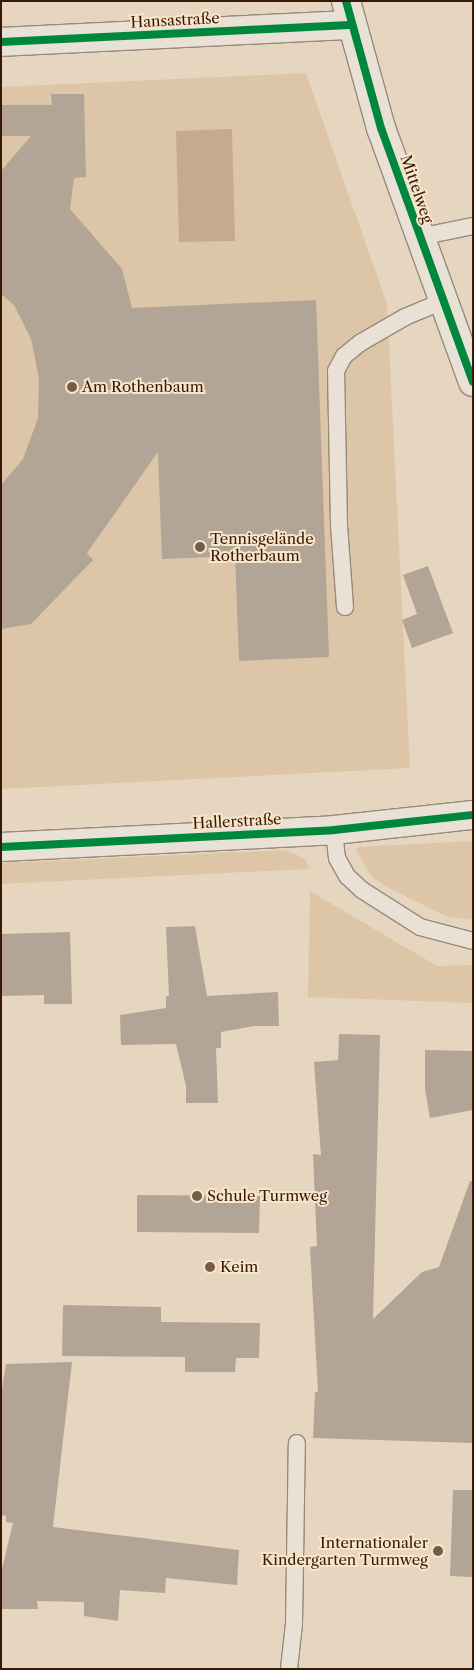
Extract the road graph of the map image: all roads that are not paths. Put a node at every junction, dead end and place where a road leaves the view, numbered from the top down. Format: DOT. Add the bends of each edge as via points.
graph roads {
  1 [pos="348,13"];
  2 [pos="1,42"];
  3 [pos="473,226"];
  4 [pos="419,237"];
  5 [pos="443,301"];
  6 [pos="473,382"];
  7 [pos="346,607"];
  8 [pos="473,815"];
  9 [pos="334,830"];
  10 [pos="1,846"];
  11 [pos="473,941"];
  12 [pos="298,1443"];
  13 [pos="289,1669"];
  1 -- 2 [label="street, Hansastraße"];
  1 -- 4 [label="street, Mittelweg" via="381,128"];
  3 -- 4 [label="lane, Mittelweg"];
  4 -- 5 [label="street, Mittelweg"];
  5 -- 6 [label="street, Mittelweg"];
  5 -- 7 [label="lane" via="405,317 360,343 344,356 336,370 339,525"];
  8 -- 9 [label="street, Hallerstraße"];
  9 -- 10 [label="street, Hallerstraße"];
  9 -- 11 [label="lane" via="337,858 362,890 420,927"];
  12 -- 13 [label="lane" via="294,1624"];
}
